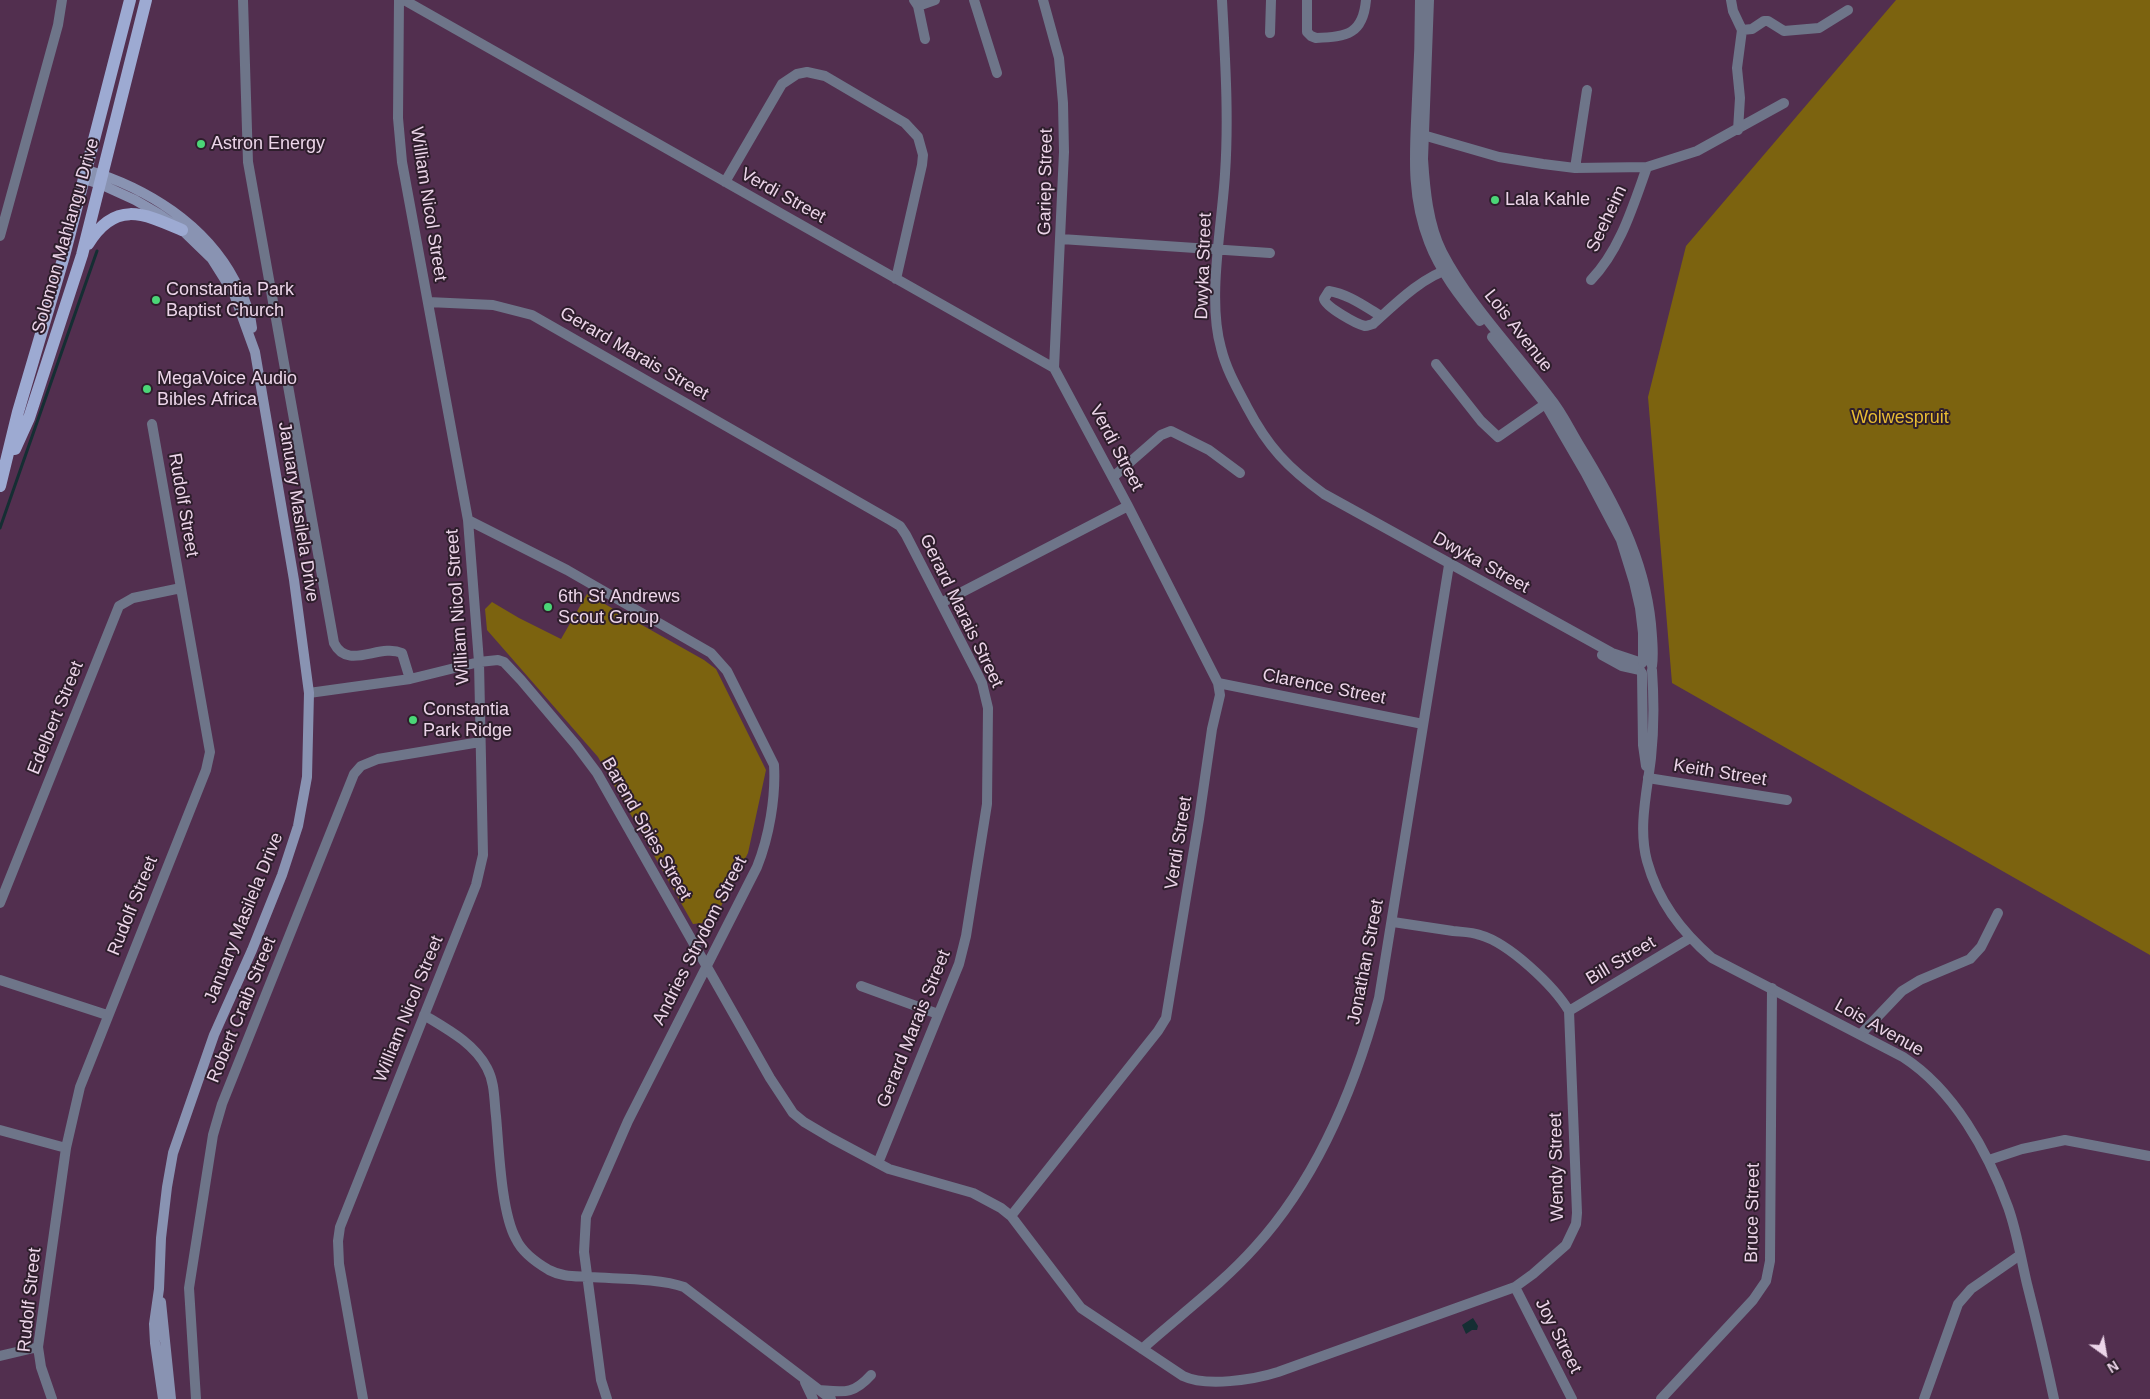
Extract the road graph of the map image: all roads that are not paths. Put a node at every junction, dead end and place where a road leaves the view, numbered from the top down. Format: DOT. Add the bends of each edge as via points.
graph roads {
  1 [pos="62,0"];
  2 [pos="130,0"];
  3 [pos="146,0"];
  4 [pos="243,0"];
  5 [pos="399,0"];
  6 [pos="404,0"];
  7 [pos="935,0"];
  8 [pos="974,0"];
  9 [pos="1043,0"];
  10 [pos="1222,0"];
  11 [pos="1271,0"];
  12 [pos="1306,0"];
  13 [pos="1366,0"];
  14 [pos="1420,0"];
  15 [pos="1429,0"];
  16 [pos="1731,0"];
  17 [pos="916,3"];
  18 [pos="1848,10"];
  19 [pos="1742,30"];
  20 [pos="1270,33"];
  21 [pos="925,39"];
  22 [pos="997,73"];
  23 [pos="1588,90"];
  24 [pos="1784,103"];
  25 [pos="1738,130"];
  26 [pos="1419,134"];
  27 [pos="1648,167"];
  28 [pos="1575,168"];
  29 [pos="85,175"];
  30 [pos="101,179"];
  31 [pos="724,182"];
  32 [pos="182,230"];
  33 [pos="0,236"];
  34 [pos="1061,239"];
  35 [pos="1218,249"];
  36 [pos="1270,253"];
  37 [pos="82,255"];
  38 [pos="1448,270"];
  39 [pos="896,278"];
  40 [pos="1591,280"];
  41 [pos="428,302"];
  42 [pos="1380,316"];
  43 [pos="253,346"];
  44 [pos="1436,364"];
  45 [pos="1054,368"];
  46 [pos="1549,402"];
  47 [pos="152,424"];
  48 [pos="1240,473"];
  49 [pos="1113,477"];
  50 [pos="2,481"];
  51 [pos="1128,506"];
  52 [pos="468,520"];
  53 [pos="1449,565"];
  54 [pos="181,588"];
  55 [pos="941,603"];
  56 [pos="479,662"];
  57 [pos="1645,668"];
  58 [pos="410,678"];
  59 [pos="1218,683"];
  60 [pos="309,693"];
  61 [pos="1423,724"];
  62 [pos="480,742"];
  63 [pos="1648,775"];
  64 [pos="1787,800"];
  65 [pos="0,903"];
  66 [pos="1998,914"];
  67 [pos="1392,922"];
  68 [pos="1690,938"];
  69 [pos="707,967"];
  70 [pos="0,980"];
  71 [pos="861,986"];
  72 [pos="1772,988"];
  73 [pos="1569,1011"];
  74 [pos="938,1014"];
  75 [pos="107,1015"];
  76 [pos="424,1015"];
  77 [pos="1861,1034"];
  78 [pos="0,1130"];
  79 [pos="66,1148"];
  80 [pos="2150,1156"];
  81 [pos="1989,1160"];
  82 [pos="878,1163"];
  83 [pos="1011,1216"];
  84 [pos="2020,1255"];
  85 [pos="588,1277"];
  86 [pos="1515,1287"];
  87 [pos="159,1289"];
  88 [pos="38,1347"];
  89 [pos="1142,1348"];
  90 [pos="0,1356"];
  91 [pos="871,1375"];
  92 [pos="816,1395"];
  93 [pos="52,1399"];
  94 [pos="163,1399"];
  95 [pos="172,1399"];
  96 [pos="196,1399"];
  97 [pos="363,1399"];
  98 [pos="607,1399"];
  99 [pos="830,1399"];
  100 [pos="1572,1399"];
  101 [pos="1661,1399"];
  102 [pos="1924,1399"];
  103 [pos="2054,1399"];
  1 -- 33 [label="street"];
  2 -- 29 [label="main road, Solomon Mahlangu Drive"];
  3 -- 30 [label="main road, Solomon Mahlangu Drive"];
  4 -- 58 [label="street, January Masilela Drive" via="248,162 334,643 337,650 348,656 394,650 402,653"];
  5 -- 41 [label="street, William Nicol Street" via="399,138"];
  6 -- 31 [label="street, Verdi Street"];
  7 -- 17 [label="street"];
  8 -- 22 [label="street"];
  9 -- 34 [label="street, Gariep Street" via="1062,78"];
  10 -- 35 [label="street, Dwyka Street" via="1228,94"];
  11 -- 20 [label="street"];
  12 -- 13 [label="street" via="1307,32 1316,38 1352,32 1363,21"];
  14 -- 26 [label="street, Lois Avenue"];
  15 -- 26 [label="street, Lois Avenue"];
  16 -- 19 [label="street"];
  17 -- 21 [label="street"];
  18 -- 19 [label="street" via="1819,28 1784,31 1764,21"];
  19 -- 25 [label="street" via="1737,68 1740,98"];
  23 -- 28 [label="street"];
  24 -- 25 [label="street"];
  25 -- 27 [label="street" via="1697,151"];
  26 -- 28 [label="street" via="1499,157"];
  26 -- 38 [label="street, Lois Avenue" via="1413,158 1416,192 1429,242"];
  27 -- 28 [label="street"];
  27 -- 40 [label="street, Seeheim" via="1622,232 1604,265"];
  29 -- 30 [label="main road, January Masilela Drive"];
  29 -- 50 [label="main road, Solomon Mahlangu Drive" via="18,412"];
  30 -- 32 [label="main road, January Masilela Drive"];
  30 -- 37 [label="main road, Solomon Mahlangu Drive"];
  30 -- 43 [label="main road, January Masilela Drive" via="126,184 158,202 213,247 241,292 252,323"];
  31 -- 39 [label="street, Verdi Street"];
  31 -- 39 [label="street" via="782,84 797,74 807,72 825,76 905,123 918,137 922,165"];
  32 -- 37 [label="main road" via="147,216 121,214 100,227"];
  32 -- 43 [label="main road, January Masilela Drive" via="224,274"];
  34 -- 35 [label="street"];
  34 -- 45 [label="street, Gariep Street"];
  35 -- 36 [label="street"];
  35 -- 53 [label="street, Dwyka Street" via="1216,299 1220,346 1238,389 1270,445 1284,462 1324,494"];
  37 -- 50 [label="main road, Solomon Mahlangu Drive" via="29,418"];
  38 -- 42 [label="street"];
  38 -- 46 [label="street, Lois Avenue" via="1469,308"];
  39 -- 45 [label="street, Verdi Street"];
  41 -- 52 [label="street, William Nicol Street"];
  41 -- 55 [label="street, Gerard Marais Street" via="493,305 532,315 882,515 900,526"];
  42 -- 42 [label="street" via="1373,324 1360,324 1326,305 1326,294 1337,292"];
  43 -- 60 [label="main road, January Masilela Drive" via="294,580"];
  44 -- 46 [label="street" via="1498,437"];
  45 -- 49 [label="street, Verdi Street"];
  46 -- 57 [label="street, Lois Avenue" via="1621,540 1642,621"];
  47 -- 54 [label="street, Rudolf Street"];
  48 -- 49 [label="street" via="1209,450 1171,431 1161,435"];
  49 -- 51 [label="street, Verdi Street"];
  51 -- 55 [label="street"];
  51 -- 59 [label="street, Verdi Street"];
  52 -- 56 [label="street, William Nicol Street"];
  52 -- 69 [label="street, Andries Strydom Street" via="567,570 711,652 727,671 770,755 775,779 760,858"];
  53 -- 57 [label="street, Dwyka Street" via="1563,627 1579,641 1622,666"];
  53 -- 61 [label="street, Jonathan Street"];
  54 -- 65 [label="street, Edelbert Street" via="133,598 119,606"];
  54 -- 75 [label="street, Rudolf Street" via="209,741 208,762"];
  55 -- 74 [label="street, Gerard Marais Street" via="982,683 988,708 989,738 987,804 966,936 960,964"];
  56 -- 58 [label="street, Barend Spies Street"];
  56 -- 62 [label="street, William Nicol Street"];
  56 -- 69 [label="street, Barend Spies Street" via="498,660 510,668 585,756"];
  57 -- 63 [label="street, Lois Avenue" via="1644,745"];
  58 -- 60 [label="street, Barend Spies Street"];
  59 -- 61 [label="street, Clarence Street"];
  59 -- 83 [label="street, Verdi Street" via="1220,695 1166,1018"];
  60 -- 87 [label="main road, January Masilela Drive" via="307,777 298,826 252,950 214,1034 173,1153 161,1238"];
  61 -- 67 [label="street, Jonathan Street"];
  62 -- 76 [label="street, William Nicol Street" via="483,855 480,870"];
  62 -- 96 [label="street, Robert Craib Street" via="378,759 361,766 354,774 222,1104 213,1135 189,1288"];
  63 -- 64 [label="street, Keith Street"];
  63 -- 68 [label="street, Lois Avenue" via="1643,836 1646,860 1664,903"];
  66 -- 77 [label="street" via="1981,947 1970,959 1902,991"];
  67 -- 73 [label="street" via="1480,934 1495,941 1539,977"];
  67 -- 89 [label="street, Jonathan Street" via="1370,1030 1348,1090 1305,1182 1256,1246 1233,1270"];
  68 -- 72 [label="street, Lois Avenue" via="1712,958"];
  68 -- 73 [label="street, Bill Street"];
  69 -- 82 [label="street, Barend Spies Street" via="793,1113"];
  69 -- 85 [label="street, Andries Strydom Street" via="628,1121 586,1217 583,1239"];
  70 -- 75 [label="street"];
  71 -- 74 [label="street"];
  72 -- 77 [label="street, Lois Avenue"];
  72 -- 101 [label="street, Bruce Street" via="1770,1261 1766,1281 1753,1300"];
  73 -- 86 [label="street, Wendy Street" via="1576,1224 1566,1245"];
  74 -- 82 [label="street, Gerard Marais Street"];
  75 -- 79 [label="street, Rudolf Street" via="80,1086"];
  76 -- 85 [label="street" via="459,1037 488,1069 493,1083 508,1214 516,1241 552,1272"];
  76 -- 97 [label="street, William Nicol Street" via="339,1233 339,1264"];
  77 -- 81 [label="street, Lois Avenue" via="1930,1076"];
  78 -- 79 [label="street"];
  79 -- 88 [label="street, Rudolf Street"];
  80 -- 81 [label="street" via="2065,1140"];
  81 -- 84 [label="street, Lois Avenue" via="2009,1208"];
  82 -- 83 [label="street, Barend Spies Street" via="982,1197"];
  83 -- 89 [label="street, Barend Spies Street" via="1076,1303"];
  84 -- 102 [label="street" via="1971,1289 1958,1304"];
  84 -- 103 [label="street, Lois Avenue"];
  85 -- 92 [label="street" via="684,1287 804,1380"];
  85 -- 98 [label="street, Andries Strydom Street" via="601,1380"];
  86 -- 89 [label="street, Wendy Street" via="1266,1376 1191,1380"];
  86 -- 100 [label="street, Joy Street"];
  87 -- 94 [label="main road, January Masilela Drive" via="154,1334"];
  87 -- 95 [label="main road, January Masilela Drive"];
  88 -- 90 [label="street"];
  88 -- 93 [label="street, Rudolf Street"];
  91 -- 92 [label="street" via="852,1392"];
  92 -- 99 [label="street"];
}
